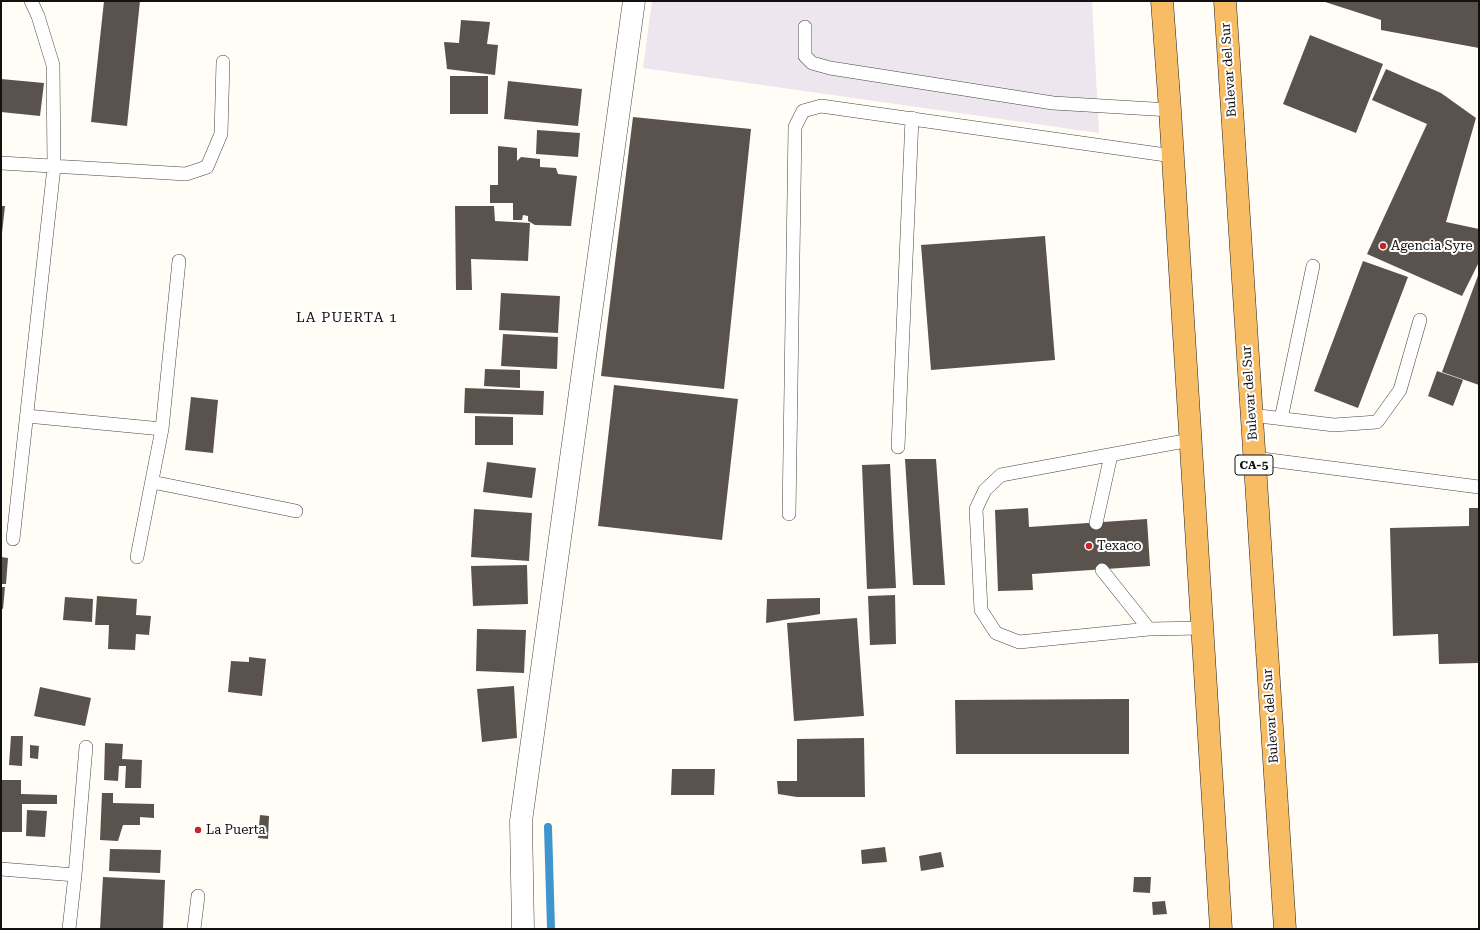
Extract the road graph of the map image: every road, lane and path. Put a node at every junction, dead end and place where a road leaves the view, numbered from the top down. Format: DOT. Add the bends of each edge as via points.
graph roads {
  1 [pos="31,1"];
  2 [pos="634,1"];
  3 [pos="1162,1"];
  4 [pos="1225,1"];
  5 [pos="805,27"];
  6 [pos="223,62"];
  7 [pos="1170,110"];
  8 [pos="912,118"];
  9 [pos="1173,156"];
  10 [pos="1,163"];
  11 [pos="54,167"];
  12 [pos="179,261"];
  13 [pos="1312,266"];
  14 [pos="1420,320"];
  15 [pos="1251,415"];
  16 [pos="27,416"];
  17 [pos="1281,418"];
  18 [pos="162,429"];
  19 [pos="1190,440"];
  20 [pos="898,447"];
  21 [pos="1111,455"];
  22 [pos="1254,458"];
  23 [pos="152,482"];
  24 [pos="1479,487"];
  25 [pos="296,511"];
  26 [pos="789,514"];
  27 [pos="1096,523"];
  28 [pos="13,539"];
  29 [pos="137,557"];
  30 [pos="1102,570"];
  31 [pos="1202,628"];
  32 [pos="1150,629"];
  33 [pos="86,747"];
  34 [pos="1,869"];
  35 [pos="75,875"];
  36 [pos="198,896"];
  37 [pos="69,929"];
  38 [pos="194,929"];
  39 [pos="523,929"];
  40 [pos="1221,929"];
  41 [pos="1285,929"];
  1 -- 11 [label="lane" via="53,65"];
  2 -- 39 [label="street" via="521,821"];
  3 -- 7 [label="highway"];
  4 -- 15 [label="highway, Bulevar del Sur / CA-5"];
  5 -- 7 [label="lane" via="804,56 812,63 830,68 1053,103"];
  6 -- 11 [label="lane" via="221,134 207,167 186,174"];
  7 -- 9 [label="highway"];
  8 -- 9 [label="lane"];
  8 -- 20 [label="lane"];
  8 -- 26 [label="lane" via="821,106 803,111 795,127"];
  9 -- 19 [label="highway"];
  10 -- 11 [label="lane"];
  11 -- 16 [label="lane"];
  12 -- 18 [label="lane"];
  13 -- 17 [label="lane"];
  14 -- 17 [label="lane" via="1400,390 1377,422 1334,425"];
  15 -- 17 [label="lane"];
  15 -- 22 [label="highway, Bulevar del Sur / CA-5"];
  16 -- 18 [label="lane"];
  16 -- 28 [label="lane"];
  18 -- 23 [label="lane"];
  19 -- 21 [label="lane"];
  19 -- 31 [label="highway"];
  21 -- 27 [label="lane"];
  21 -- 32 [label="lane" via="1001,475 985,490 976,509 980,610 996,633 1019,642"];
  22 -- 24 [label="lane"];
  22 -- 41 [label="highway, Bulevar del Sur / CA-5"];
  23 -- 25 [label="lane"];
  23 -- 29 [label="lane"];
  30 -- 32 [label="lane"];
  31 -- 32 [label="lane"];
  31 -- 40 [label="highway"];
  33 -- 35 [label="lane"];
  34 -- 35 [label="lane"];
  35 -- 37 [label="lane"];
  36 -- 38 [label="lane"];
}
